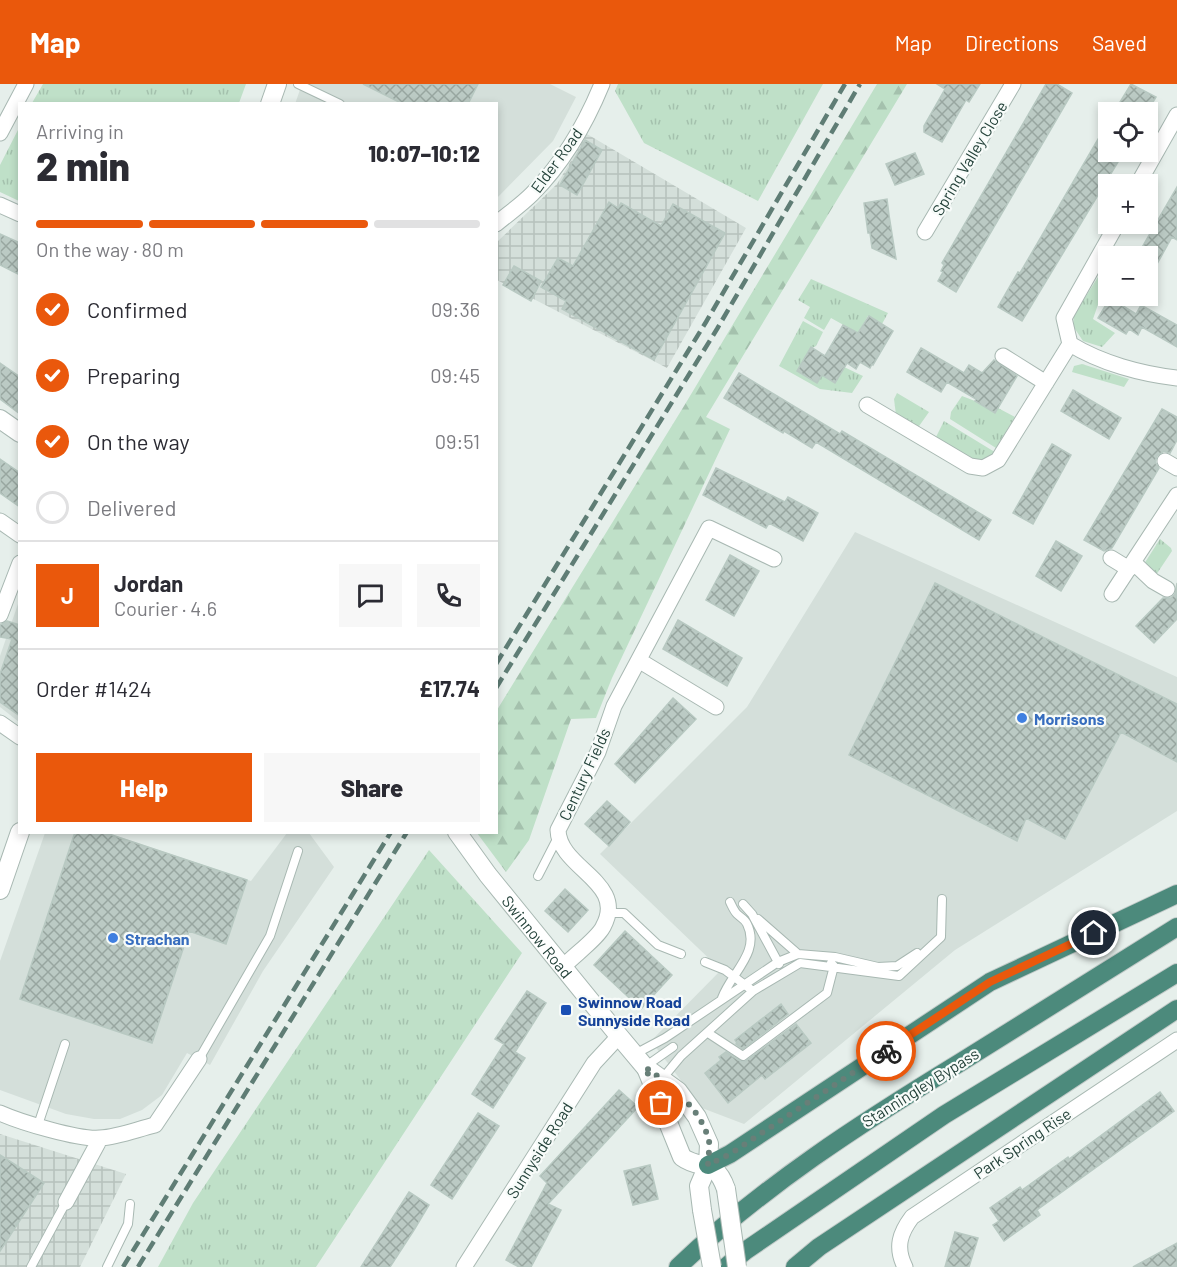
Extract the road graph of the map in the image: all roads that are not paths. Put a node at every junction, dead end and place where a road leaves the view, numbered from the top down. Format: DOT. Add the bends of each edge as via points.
graph roads {
  1 [pos="26,84"];
  2 [pos="277,84"];
  3 [pos="298,84"];
  4 [pos="602,84"];
  5 [pos="1013,84"];
  6 [pos="271,102"];
  7 [pos="336,102"];
  8 [pos="5,112"];
  9 [pos="1177,115"];
  10 [pos="0,133"];
  11 [pos="1144,174"];
  12 [pos="0,205"];
  13 [pos="18,213"];
  14 [pos="498,222"];
  15 [pos="926,232"];
  16 [pos="1111,234"];
  17 [pos="1070,345"];
  18 [pos="1003,356"];
  19 [pos="1177,378"];
  20 [pos="1046,382"];
  21 [pos="867,405"];
  22 [pos="0,419"];
  23 [pos="18,432"];
  24 [pos="1177,495"];
  25 [pos="0,521"];
  26 [pos="18,534"];
  27 [pos="1111,558"];
  28 [pos="774,559"];
  29 [pos="1131,566"];
  30 [pos="18,568"];
  31 [pos="1167,589"];
  32 [pos="1112,594"];
  33 [pos="0,615"];
  34 [pos="639,661"];
  35 [pos="716,707"];
  36 [pos="0,723"];
  37 [pos="18,736"];
  38 [pos="19,834"];
  39 [pos="458,834"];
  40 [pos="558,837"];
  41 [pos="298,851"];
  42 [pos="538,876"];
  43 [pos="0,890"];
  44 [pos="1177,894"];
  45 [pos="942,899"];
  46 [pos="730,902"];
  47 [pos="743,904"];
  48 [pos="608,913"];
  49 [pos="752,914"];
  50 [pos="1177,927"];
  51 [pos="941,937"];
  52 [pos="681,954"];
  53 [pos="798,954"];
  54 [pos="826,956"];
  55 [pos="705,962"];
  56 [pos="778,962"];
  57 [pos="834,966"];
  58 [pos="563,967"];
  59 [pos="783,972"];
  60 [pos="1177,972"];
  61 [pos="734,977"];
  62 [pos="743,984"];
  63 [pos="753,991"];
  64 [pos="722,999"];
  65 [pos="1177,1010"];
  66 [pos="708,1033"];
  67 [pos="619,1036"];
  68 [pos="1177,1040"];
  69 [pos="65,1044"];
  70 [pos="673,1047"];
  71 [pos="199,1059"];
  72 [pos="640,1061"];
  73 [pos="662,1079"];
  74 [pos="0,1113"];
  75 [pos="38,1125"];
  76 [pos="100,1139"];
  77 [pos="708,1165"];
  78 [pos="66,1202"];
  79 [pos="130,1204"];
  80 [pos="31,1267"];
  81 [pos="107,1267"];
  82 [pos="464,1267"];
  83 [pos="678,1267"];
  84 [pos="712,1267"];
  85 [pos="726,1267"];
  86 [pos="737,1267"];
  87 [pos="795,1267"];
  88 [pos="905,1267"];
  1 -- 8 [label="street"];
  2 -- 6 [label="street"];
  3 -- 7 [label="lane"];
  4 -- 14 [label="street, Elder Road" via="562,157 533,194"];
  5 -- 15 [label="street, Spring Valley Close"];
  8 -- 10 [label="street"];
  9 -- 11 [label="street"];
  12 -- 13 [label="street"];
  16 -- 17 [label="street" via="1064,318"];
  17 -- 19 [label="street" via="1153,375"];
  17 -- 20 [label="street"];
  18 -- 20 [label="street"];
  20 -- 21 [label="street" via="998,460 983,468 970,466"];
  22 -- 23 [label="street"];
  24 -- 29 [label="street"];
  25 -- 26 [label="street"];
  27 -- 29 [label="street"];
  28 -- 34 [label="street, Century Fields" via="709,528"];
  29 -- 31 [label="street"];
  29 -- 32 [label="street"];
  30 -- 33 [label="street"];
  34 -- 35 [label="street"];
  34 -- 40 [label="street, Century Fields" via="614,706 598,753 558,830"];
  36 -- 37 [label="street"];
  38 -- 43 [label="street"];
  39 -- 58 [label="street, Swinnow Road"];
  40 -- 42 [label="lane"];
  40 -- 48 [label="street, Century Fields" via="608,897"];
  41 -- 71 [label="lane" via="270,936"];
  44 -- 77 [label="highway" via="990,982"];
  45 -- 51 [label="lane"];
  46 -- 61 [label="lane" via="752,935 749,953"];
  47 -- 49 [label="lane"];
  48 -- 52 [label="lane" via="624,913 658,945"];
  48 -- 58 [label="street" via="603,929"];
  49 -- 53 [label="lane"];
  49 -- 56 [label="lane"];
  50 -- 83 [label="highway, Stanningley Bypass" via="801,1165 737,1214"];
  51 -- 54 [label="lane" via="897,966 878,967"];
  51 -- 57 [label="lane" via="899,975"];
  53 -- 54 [label="lane"];
  53 -- 56 [label="lane"];
  54 -- 57 [label="lane"];
  55 -- 61 [label="lane"];
  56 -- 59 [label="lane"];
  56 -- 62 [label="lane"];
  57 -- 59 [label="lane" via="800,963"];
  57 -- 66 [label="lane" via="827,993 743,1056"];
  58 -- 67 [label="street, Swinnow Road"];
  59 -- 63 [label="lane"];
  60 -- 85 [label="highway" via="944,1115"];
  61 -- 62 [label="lane"];
  61 -- 64 [label="lane"];
  62 -- 63 [label="lane"];
  62 -- 64 [label="lane"];
  63 -- 66 [label="lane"];
  64 -- 72 [label="lane" via="665,1038"];
  65 -- 87 [label="highway" via="819,1247"];
  66 -- 73 [label="lane"];
  67 -- 72 [label="street, Swinnow Road"];
  67 -- 82 [label="street, Sunnyside Road" via="594,1063"];
  68 -- 88 [label="street, Park Spring Rise" via="912,1216 901,1231 899,1247"];
  69 -- 75 [label="lane"];
  70 -- 72 [label="lane"];
  71 -- 76 [label="street" via="155,1125"];
  72 -- 73 [label="street, Swinnow Road"];
  72 -- 77 [label="street, Swinnow Road" via="682,1157"];
  73 -- 77 [label="street, Swinnow Road" via="678,1091 697,1117 709,1144"];
  74 -- 75 [label="street"];
  75 -- 76 [label="street"];
  76 -- 78 [label="street"];
  77 -- 84 [label="street, Swinnow Road, bridge" via="699,1186"];
  77 -- 86 [label="street, bridge" via="722,1178 726,1189"];
  78 -- 80 [label="lane"];
  79 -- 81 [label="lane" via="128,1224"];
}
